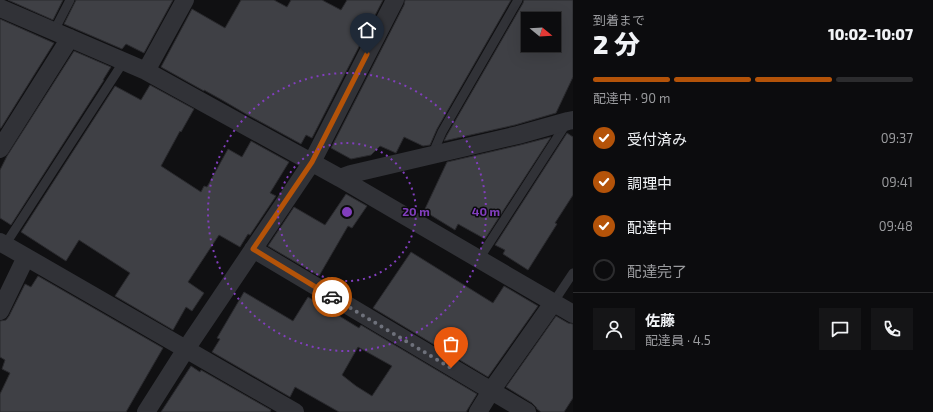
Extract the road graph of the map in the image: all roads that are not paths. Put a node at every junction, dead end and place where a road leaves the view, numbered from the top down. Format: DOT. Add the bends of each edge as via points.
graph roads {
  1 [pos="70,0"];
  2 [pos="185,0"];
  3 [pos="395,0"];
  4 [pos="518,0"];
  5 [pos="0,8"];
  6 [pos="54,31"];
  7 [pos="70,38"];
  8 [pos="124,61"];
  9 [pos="146,71"];
  10 [pos="571,118"];
  11 [pos="0,149"];
  12 [pos="432,155"];
  13 [pos="312,162"];
  14 [pos="340,178"];
  15 [pos="3,243"];
  16 [pos="253,249"];
  17 [pos="26,257"];
  18 [pos="479,259"];
  19 [pos="573,272"];
  20 [pos="553,303"];
  21 [pos="0,311"];
  22 [pos="573,314"];
  23 [pos="186,349"];
  24 [pos="491,391"];
  25 [pos="284,409"];
  26 [pos="146,412"];
  27 [pos="478,412"];
  28 [pos="528,412"];
  1 -- 6 [label="lane"];
  2 -- 9 [label="street"];
  3 -- 13 [label="street"];
  4 -- 12 [label="lane" via="442,132"];
  5 -- 6 [label="street"];
  6 -- 7 [label="street"];
  7 -- 8 [label="street"];
  7 -- 11 [label="street"];
  8 -- 9 [label="street"];
  8 -- 15 [label="lane"];
  9 -- 13 [label="street"];
  10 -- 12 [label="street" via="518,135"];
  10 -- 18 [label="lane"];
  12 -- 14 [label="street"];
  13 -- 14 [label="street"];
  13 -- 16 [label="street"];
  14 -- 18 [label="street"];
  15 -- 17 [label="street"];
  16 -- 23 [label="street"];
  16 -- 24 [label="street"];
  17 -- 21 [label="street"];
  17 -- 23 [label="street"];
  18 -- 20 [label="street"];
  19 -- 20 [label="lane"];
  20 -- 22 [label="street"];
  20 -- 24 [label="street"];
  23 -- 25 [label="street"];
  23 -- 26 [label="street"];
  24 -- 27 [label="street"];
  24 -- 28 [label="street"];
}
